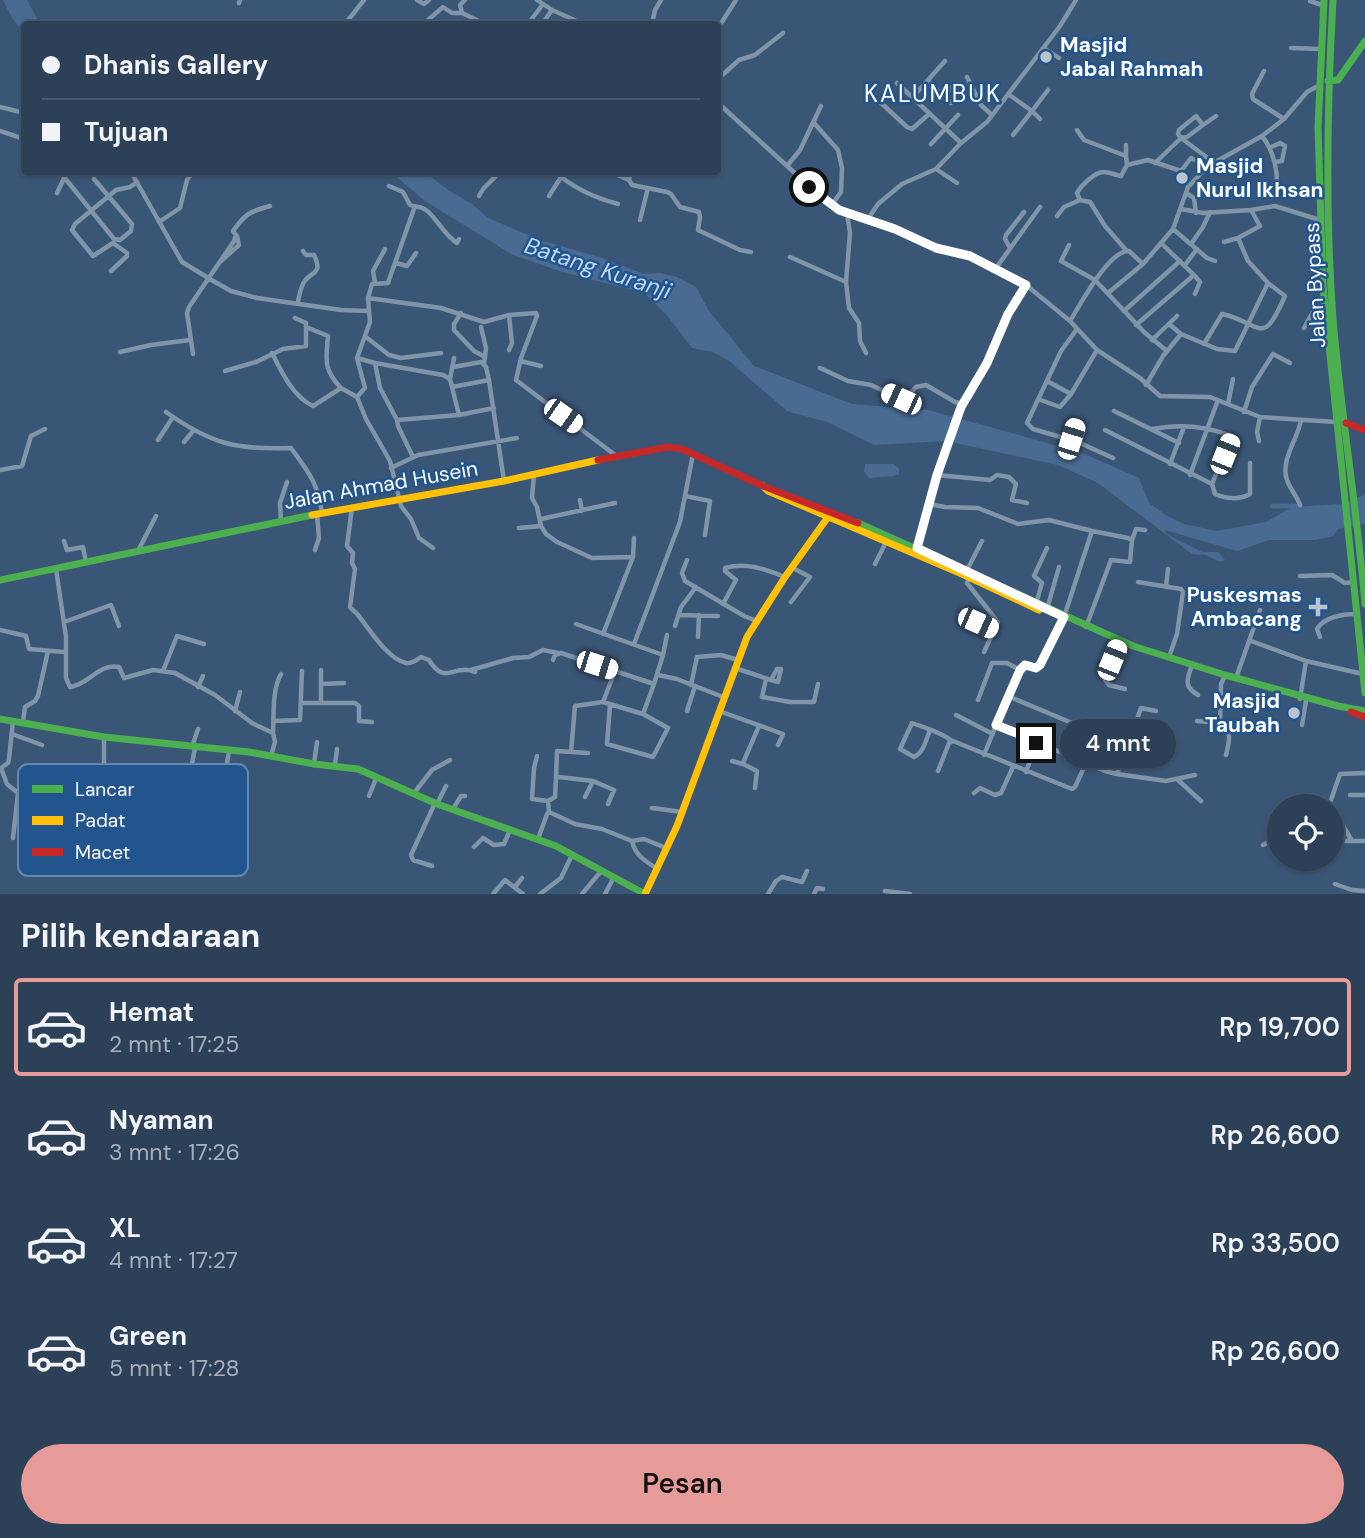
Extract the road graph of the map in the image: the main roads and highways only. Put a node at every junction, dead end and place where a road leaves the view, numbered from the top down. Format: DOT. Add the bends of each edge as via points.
graph roads {
  1 [pos="1333,0"];
  2 [pos="1324,3"];
  3 [pos="1365,41"];
  4 [pos="1325,83"];
  5 [pos="1326,258"];
  6 [pos="1346,424"];
  7 [pos="1365,429"];
  8 [pos="763,486"];
  9 [pos="828,517"];
  10 [pos="885,539"];
  11 [pos="968,574"];
  12 [pos="0,580"];
  13 [pos="1365,604"];
  14 [pos="1360,617"];
  15 [pos="1063,619"];
  16 [pos="1365,693"];
  17 [pos="1302,698"];
  18 [pos="1365,711"];
  19 [pos="1365,717"];
  20 [pos="0,719"];
  21 [pos="645,894"];
  1 -- 4 [label="main road"];
  2 -- 4 [label="main road, Jalan Bypass" via="1321,49"];
  3 -- 4 [label="main road" via="1338,79"];
  4 -- 5 [label="main road, Jalan Bypass"];
  4 -- 5 [label="main road" via="1318,94 1320,220"];
  5 -- 6 [label="main road, Jalan Bypass"];
  5 -- 14 [label="main road" via="1324,307"];
  6 -- 7 [label="main road"];
  6 -- 13 [label="main road, Jalan Bypass"];
  8 -- 9 [label="main road, Jalan Ahmad Husein"];
  8 -- 10 [label="main road, Jalan Ahmad Husein"];
  8 -- 12 [label="main road, Jalan Ahmad Husein" via="668,447"];
  9 -- 10 [label="main road, Jalan Ahmad Husein"];
  9 -- 21 [label="main road" via="757,621 736,664 682,812"];
  10 -- 11 [label="main road, Jalan Ahmad Husein"];
  10 -- 11 [label="main road, Jalan Ahmad Husein" via="917,548"];
  11 -- 15 [label="main road, Jalan Ahmad Husein"];
  11 -- 15 [label="main road, Jalan Ahmad Husein"];
  14 -- 16 [label="main road"];
  15 -- 17 [label="main road, Jalan Ahmad Husein" via="1169,658"];
  15 -- 17 [label="main road, Jalan Ahmad Husein" via="1191,668"];
  17 -- 18 [label="main road, Jalan Ahmad Husein"];
  17 -- 19 [label="main road, Jalan Ahmad Husein"];
  20 -- 21 [label="main road" via="358,769 573,853"];
}
